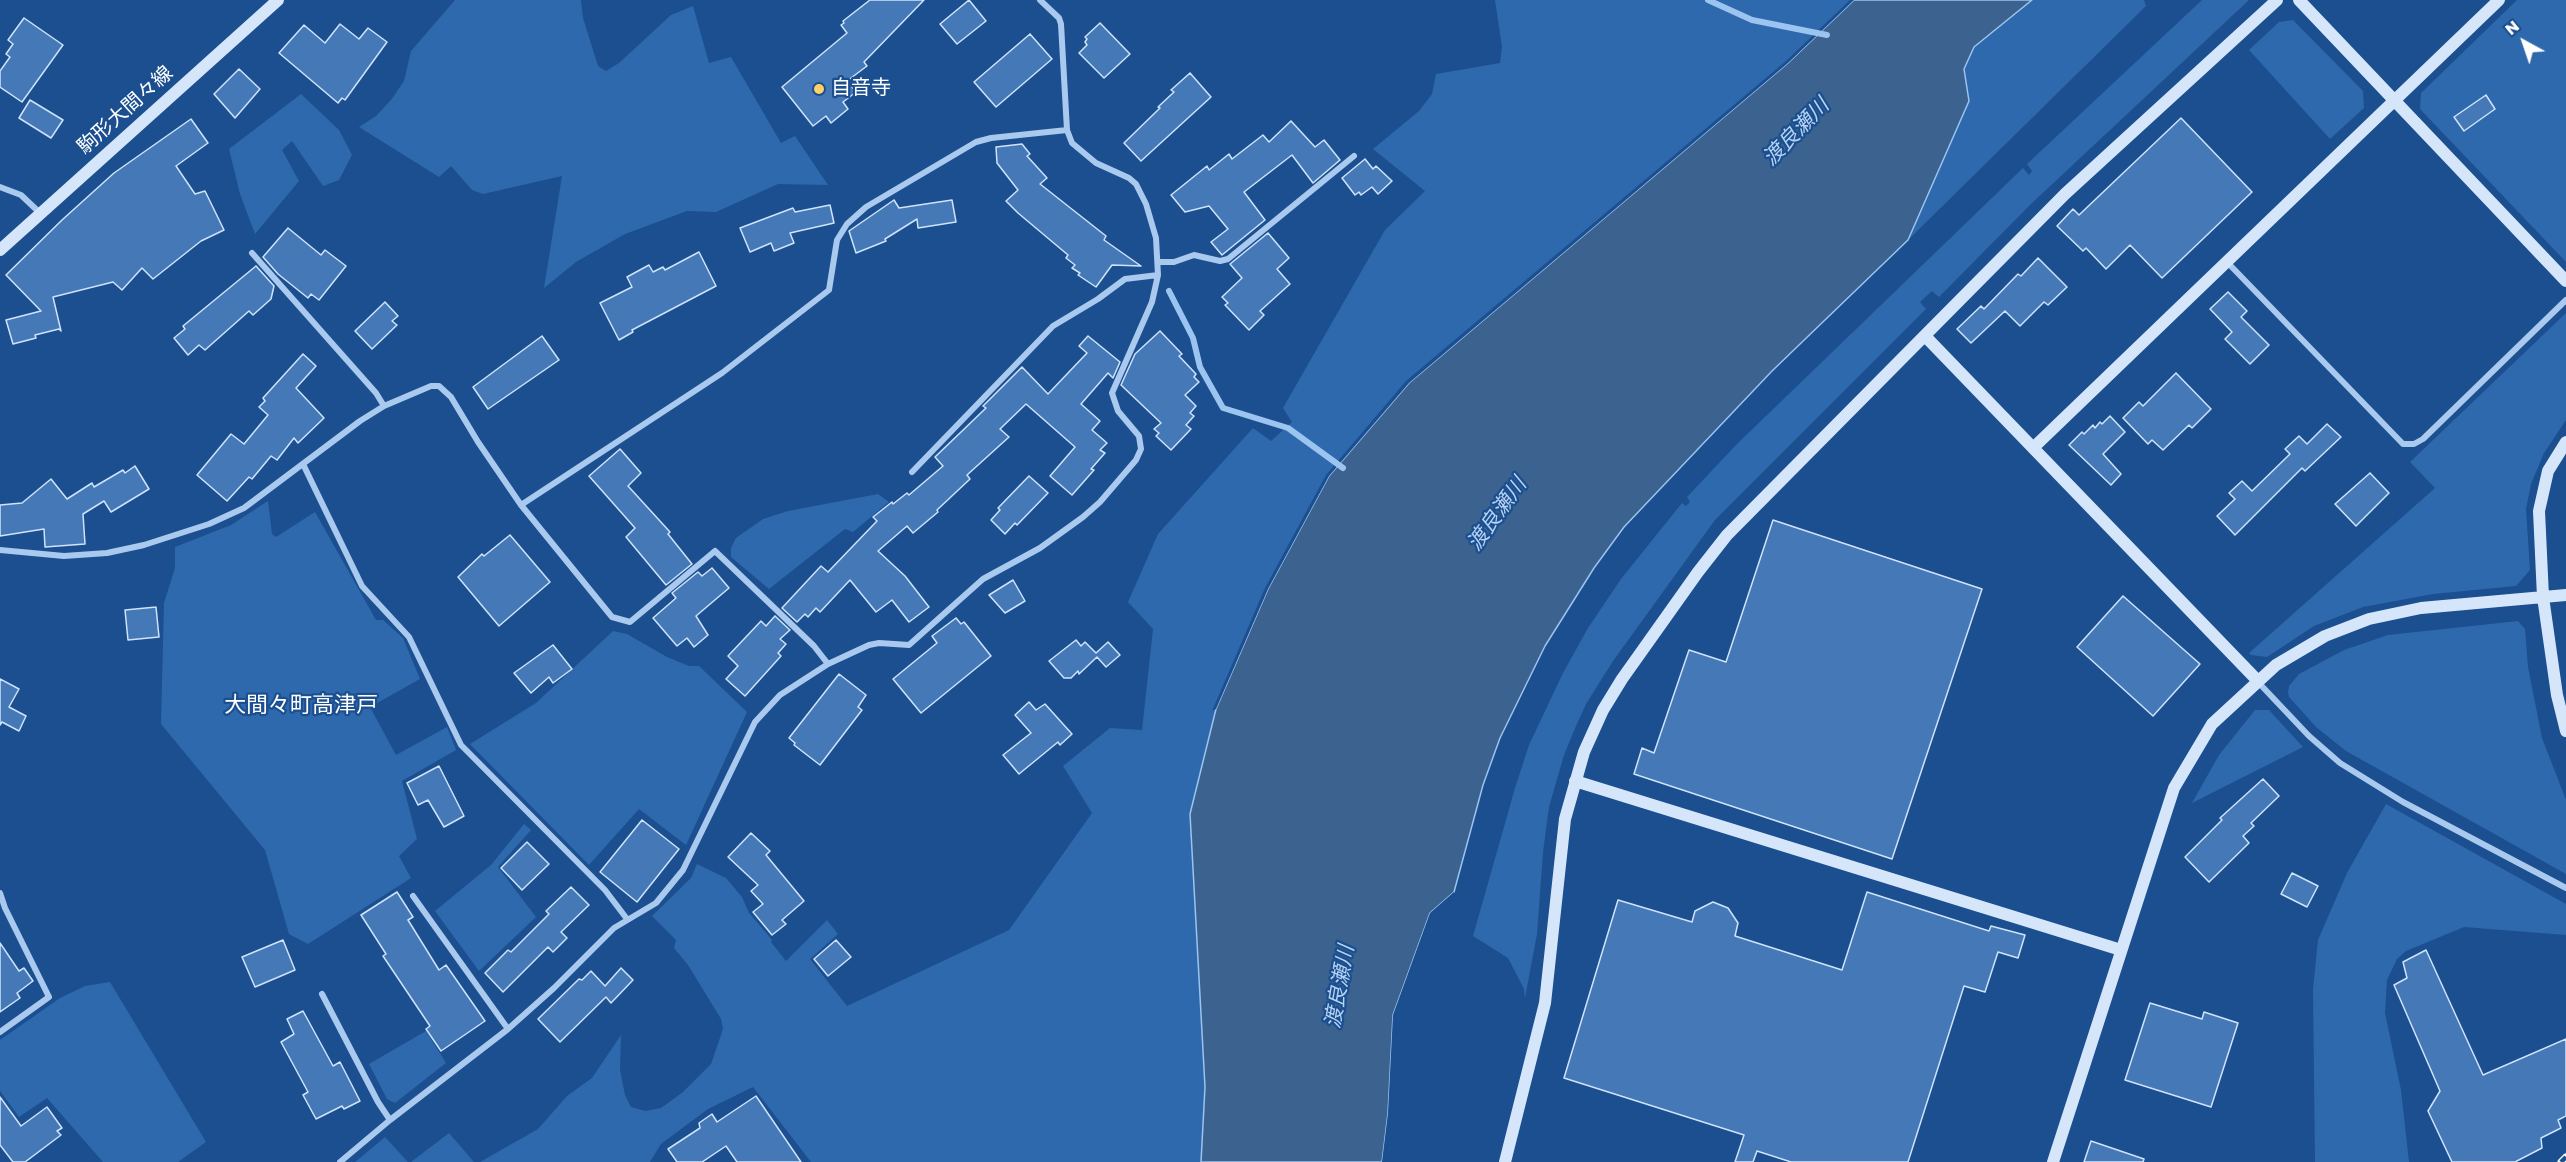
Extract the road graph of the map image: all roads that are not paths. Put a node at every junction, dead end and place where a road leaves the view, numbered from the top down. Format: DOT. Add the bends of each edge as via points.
graph roads {
  1 [pos="278,0"];
  2 [pos="1040,0"];
  3 [pos="2277,0"];
  4 [pos="2298,0"];
  5 [pos="2499,0"];
  6 [pos="2395,100"];
  7 [pos="1067,130"];
  8 [pos="1354,156"];
  9 [pos="0,188"];
  10 [pos="40,213"];
  11 [pos="0,250"];
  12 [pos="252,254"];
  13 [pos="1158,262"];
  14 [pos="2226,262"];
  15 [pos="1158,275"];
  16 [pos="2566,281"];
  17 [pos="2566,300"];
  18 [pos="1925,336"];
  19 [pos="384,406"];
  20 [pos="2566,441"];
  21 [pos="2033,448"];
  22 [pos="303,464"];
  23 [pos="912,472"];
  24 [pos="521,505"];
  25 [pos="0,550"];
  26 [pos="2566,595"];
  27 [pos="2543,597"];
  28 [pos="828,664"];
  29 [pos="2257,680"];
  30 [pos="2566,731"];
  31 [pos="1575,781"];
  32 [pos="2566,888"];
  33 [pos="0,893"];
  34 [pos="413,896"];
  35 [pos="627,919"];
  36 [pos="2121,950"];
  37 [pos="322,994"];
  38 [pos="508,1029"];
  39 [pos="0,1032"];
  40 [pos="390,1120"];
  41 [pos="340,1162"];
  42 [pos="1505,1162"];
  43 [pos="2053,1162"];
  1 -- 10 [label="street, 駒形大間々線"];
  2 -- 7 [label="street" via="1061,24"];
  3 -- 18 [label="street" via="2065,194"];
  4 -- 6 [label="street"];
  5 -- 6 [label="street"];
  6 -- 14 [label="street"];
  6 -- 16 [label="street"];
  7 -- 13 [label="street" via="1080,152 1136,184 1150,215"];
  7 -- 24 [label="street" via="976,142 866,207 847,224 837,240 829,290 722,373"];
  8 -- 13 [label="street" via="1228,259 1194,255 1174,262"];
  9 -- 10 [label="street" via="21,195"];
  10 -- 11 [label="street, 駒形大間々線"];
  12 -- 19 [label="street"];
  13 -- 15 [label="street"];
  14 -- 17 [label="street" via="2403,444 2423,439"];
  14 -- 21 [label="street"];
  15 -- 23 [label="street" via="1125,279 1053,326"];
  15 -- 28 [label="street" via="1146,320 1112,393 1115,406 1139,436 1141,449 1101,502 1040,548 983,579 909,645 869,645"];
  18 -- 21 [label="street"];
  18 -- 31 [label="street" via="1727,535 1603,710"];
  19 -- 22 [label="street"];
  19 -- 24 [label="street" via="431,387 445,390"];
  20 -- 27 [label="street" via="2548,471 2540,502"];
  21 -- 29 [label="street"];
  22 -- 25 [label="street" via="244,508 144,545 64,556"];
  22 -- 35 [label="street" via="362,586 409,638 461,745 605,890"];
  24 -- 28 [label="street" via="612,617 630,622 715,551"];
  26 -- 27 [label="street"];
  27 -- 29 [label="street" via="2421,608 2369,619 2301,649"];
  27 -- 30 [label="street"];
  28 -- 35 [label="street" via="780,694 761,714 678,878 656,903"];
  29 -- 32 [label="street" via="2340,763 2403,802"];
  29 -- 36 [label="street" via="2212,724 2174,788"];
  31 -- 36 [label="street"];
  31 -- 42 [label="street" via="1560,850 1545,1003"];
  33 -- 39 [label="street" via="50,997"];
  34 -- 38 [label="street"];
  35 -- 38 [label="street"];
  36 -- 43 [label="street"];
  37 -- 40 [label="street"];
  38 -- 40 [label="street"];
  40 -- 41 [label="street"];
}
